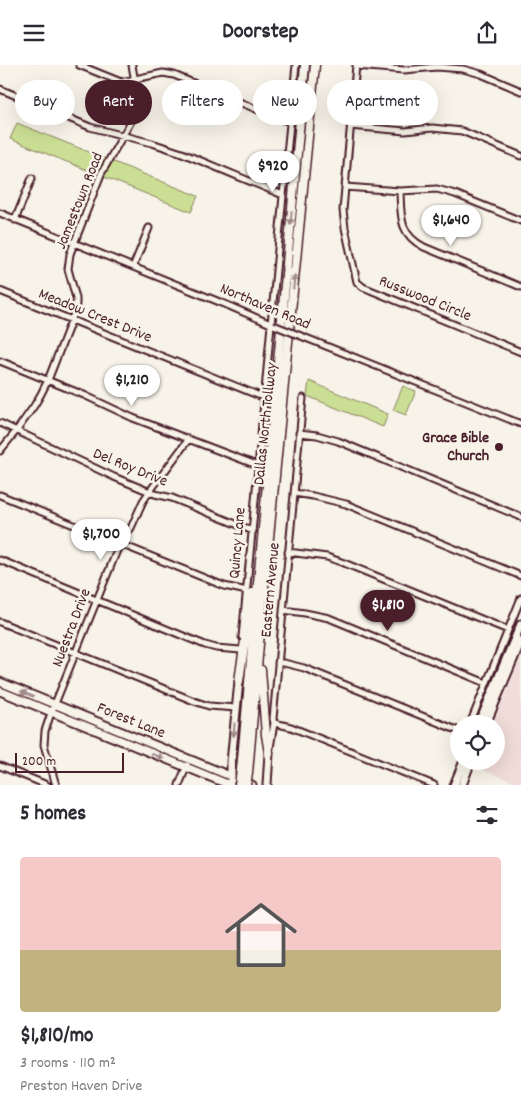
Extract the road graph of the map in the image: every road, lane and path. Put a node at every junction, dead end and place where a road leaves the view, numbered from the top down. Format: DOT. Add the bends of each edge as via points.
graph roads {
  1 [pos="78,65"];
  2 [pos="132,65"];
  3 [pos="296,65"];
  4 [pos="305,65"];
  5 [pos="315,65"];
  6 [pos="356,66"];
  7 [pos="134,79"];
  8 [pos="294,80"];
  9 [pos="0,89"];
  10 [pos="521,91"];
  11 [pos="253,108"];
  12 [pos="290,125"];
  13 [pos="350,126"];
  14 [pos="123,136"];
  15 [pos="521,156"];
  16 [pos="32,178"];
  17 [pos="344,187"];
  18 [pos="400,191"];
  19 [pos="283,195"];
  20 [pos="0,213"];
  21 [pos="15,220"];
  22 [pos="521,221"];
  23 [pos="149,229"];
  24 [pos="74,243"];
  25 [pos="133,267"];
  26 [pos="521,287"];
  27 [pos="0,291"];
  28 [pos="72,319"];
  29 [pos="273,325"];
  30 [pos="521,352"];
  31 [pos="0,361"];
  32 [pos="48,380"];
  33 [pos="265,398"];
  34 [pos="303,398"];
  35 [pos="0,423"];
  36 [pos="521,424"];
  37 [pos="17,430"];
  38 [pos="299,433"];
  39 [pos="188,440"];
  40 [pos="0,451"];
  41 [pos="259,466"];
  42 [pos="150,491"];
  43 [pos="294,493"];
  44 [pos="0,495"];
  45 [pos="521,517"];
  46 [pos="253,531"];
  47 [pos="120,543"];
  48 [pos="288,552"];
  49 [pos="0,560"];
  50 [pos="258,575"];
  51 [pos="521,576"];
  52 [pos="247,591"];
  53 [pos="521,598"];
  54 [pos="96,600"];
  55 [pos="283,610"];
  56 [pos="0,622"];
  57 [pos="521,624"];
  58 [pos="508,630"];
  59 [pos="519,632"];
  60 [pos="521,641"];
  61 [pos="260,643"];
  62 [pos="241,650"];
  63 [pos="76,653"];
  64 [pos="278,663"];
  65 [pos="503,677"];
  66 [pos="239,681"];
  67 [pos="0,683"];
  68 [pos="486,683"];
  69 [pos="0,691"];
  70 [pos="53,708"];
  71 [pos="236,708"];
  72 [pos="474,715"];
  73 [pos="484,715"];
  74 [pos="489,715"];
  75 [pos="274,723"];
  76 [pos="450,727"];
  77 [pos="141,744"];
  78 [pos="270,753"];
  79 [pos="189,760"];
  80 [pos="231,762"];
  81 [pos="0,765"];
  82 [pos="186,767"];
  83 [pos="460,770"];
  84 [pos="468,770"];
  85 [pos="216,771"];
  86 [pos="244,772"];
  87 [pos="231,776"];
  88 [pos="47,785"];
  89 [pos="56,785"];
  90 [pos="179,785"];
  91 [pos="230,785"];
  92 [pos="239,785"];
  93 [pos="246,785"];
  94 [pos="252,785"];
  95 [pos="267,785"];
  96 [pos="434,785"];
  97 [pos="454,785"];
  98 [pos="462,785"];
  1 -- 7 [label="street" via="121,82"];
  2 -- 7 [label="street, Jamestown Road"];
  3 -- 8 [label="street, Quincy Lane"];
  4 -- 50 [label="highway, Dallas North Tollway, one-way"];
  61 -- 5 [label="highway, Dallas North Tollway, one-way"];
  6 -- 10 [label="street" via="404,70 463,69"];
  6 -- 13 [label="street, Russwood Circle"];
  7 -- 11 [label="street" via="163,73 174,75"];
  7 -- 14 [label="street, Jamestown Road" via="135,109"];
  9 -- 14 [label="street" via="90,127"];
  12 -- 19 [label="street, Quincy Lane"];
  13 -- 15 [label="street" via="405,131 432,128 462,131"];
  13 -- 17 [label="street, Russwood Circle"];
  14 -- 19 [label="street" via="182,153"];
  14 -- 24 [label="street, Jamestown Road" via="101,174"];
  16 -- 21 [label="street"];
  17 -- 18 [label="street"];
  17 -- 30 [label="street, Russwood Circle" via="345,228 356,278 363,287"];
  18 -- 22 [label="street" via="445,191"];
  18 -- 26 [label="street" via="404,230 417,244"];
  19 -- 29 [label="street, Quincy Lane"];
  20 -- 21 [label="street, Northaven Road"];
  21 -- 24 [label="street, Northaven Road"];
  23 -- 25 [label="street"];
  24 -- 25 [label="street, Northaven Road"];
  24 -- 28 [label="street, Jamestown Road" via="68,262 76,297"];
  25 -- 29 [label="street, Northaven Road"];
  27 -- 28 [label="street, Meadow Crest Drive"];
  28 -- 32 [label="street, Jamestown Road"];
  28 -- 33 [label="street, Meadow Crest Drive"];
  29 -- 33 [label="street, Quincy Lane"];
  29 -- 36 [label="street, Northaven Road, bridge"];
  31 -- 32 [label="street"];
  32 -- 37 [label="street, Jamestown Road"];
  32 -- 39 [label="street"];
  33 -- 41 [label="street, Quincy Lane"];
  34 -- 38 [label="street, Eastern Avenue"];
  35 -- 37 [label="street, Del Roy Drive"];
  37 -- 40 [label="street, Jamestown Road"];
  37 -- 42 [label="street, Del Roy Drive"];
  38 -- 43 [label="street, Eastern Avenue"];
  38 -- 45 [label="street" via="338,441"];
  39 -- 41 [label="street"];
  39 -- 42 [label="street, Nuestra Drive"];
  41 -- 46 [label="street, Quincy Lane"];
  42 -- 46 [label="street, Del Roy Drive"];
  42 -- 47 [label="street, Nuestra Drive"];
  43 -- 48 [label="street, Eastern Avenue"];
  43 -- 51 [label="street" via="346,504"];
  44 -- 47 [label="street"];
  46 -- 52 [label="street, Quincy Lane"];
  47 -- 52 [label="street" via="224,586"];
  47 -- 54 [label="street, Nuestra Drive"];
  48 -- 55 [label="street, Eastern Avenue"];
  48 -- 58 [label="street" via="327,557 344,563"];
  49 -- 54 [label="street"];
  50 -- 66 [label="highway"];
  50 -- 86 [label="highway, Dallas North Tollway"];
  52 -- 62 [label="street, Quincy Lane"];
  53 -- 58 [label="street"];
  54 -- 62 [label="street" via="205,645"];
  54 -- 63 [label="street, Nuestra Drive"];
  55 -- 64 [label="street, Eastern Avenue"];
  55 -- 68 [label="street" via="329,618"];
  56 -- 63 [label="street"];
  57 -- 59 [label="main road"];
  58 -- 68 [label="street"];
  59 -- 65 [label="main road"];
  60 -- 65 [label="main road"];
  61 -- 78 [label="highway"];
  61 -- 86 [label="highway, Dallas North Tollway"];
  62 -- 66 [label="street, Quincy Lane"];
  63 -- 70 [label="street, Nuestra Drive"];
  63 -- 71 [label="street" via="194,701"];
  64 -- 75 [label="street, Eastern Avenue"];
  64 -- 76 [label="street" via="304,669"];
  65 -- 73 [label="main road"];
  65 -- 74 [label="main road"];
  66 -- 71 [label="main road, Quincy Lane"];
  70 -- 67 [label="main road, Forest Lane, one-way"];
  68 -- 72 [label="street"];
  69 -- 70 [label="main road, Forest Lane"];
  70 -- 77 [label="main road, Forest Lane"];
  70 -- 89 [label="street, Nuestra Drive" via="44,741"];
  71 -- 80 [label="main road, Quincy Lane, one-way"];
  75 -- 78 [label="street, Eastern Avenue"];
  75 -- 96 [label="street"];
  77 -- 79 [label="main road, Forest Lane"];
  77 -- 82 [label="main road, Forest Lane, one-way"];
  78 -- 95 [label="main road, Eastern Avenue"];
  79 -- 82 [label="street"];
  79 -- 85 [label="main road, Forest Lane"];
  80 -- 85 [label="main road" via="225,770"];
  80 -- 87 [label="main road, Quincy Lane"];
  81 -- 88 [label="street"];
  82 -- 90 [label="street"];
  82 -- 91 [label="main road, Forest Lane"];
  83 -- 97 [label="main road"];
  84 -- 98 [label="main road"];
  85 -- 87 [label="main road, Forest Lane"];
  86 -- 92 [label="highway, Dallas North Tollway, bridge"];
  86 -- 93 [label="highway, Dallas North Tollway, bridge"];
  87 -- 91 [label="main road, Quincy Lane"];
  87 -- 94 [label="main road, Forest Lane"];
}
